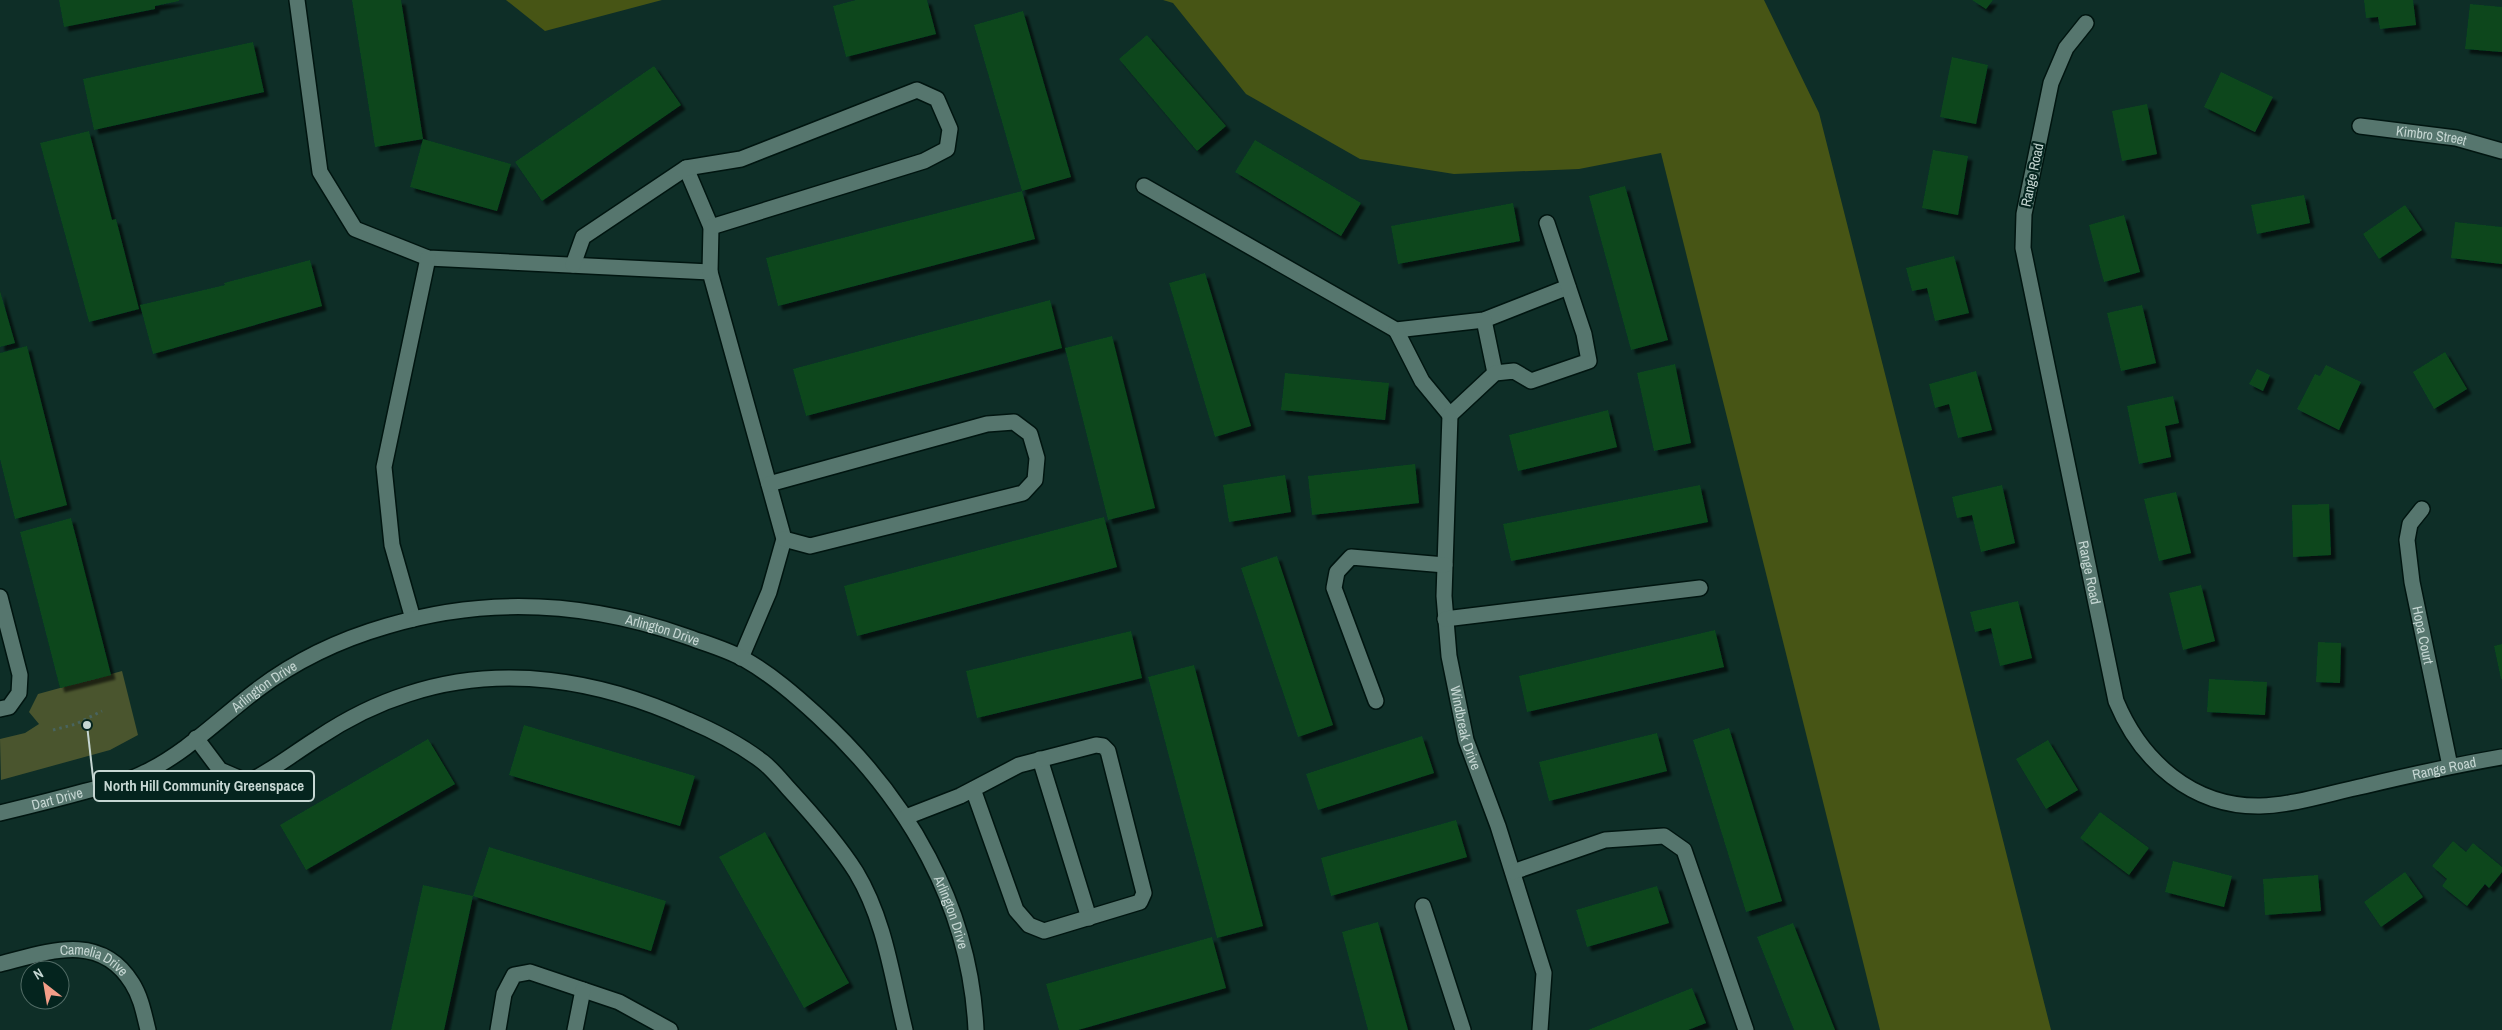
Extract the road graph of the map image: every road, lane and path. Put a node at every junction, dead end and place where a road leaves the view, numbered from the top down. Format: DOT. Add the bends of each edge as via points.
graph roads {
  1 [pos="297,0"];
  2 [pos="2086,23"];
  3 [pos="2360,126"];
  4 [pos="2502,151"];
  5 [pos="686,168"];
  6 [pos="1144,186"];
  7 [pos="1546,223"];
  8 [pos="711,227"];
  9 [pos="428,258"];
  10 [pos="573,265"];
  11 [pos="710,272"];
  12 [pos="1568,286"];
  13 [pos="1484,320"];
  14 [pos="1396,330"];
  15 [pos="1495,373"];
  16 [pos="1450,415"];
  17 [pos="768,484"];
  18 [pos="2422,509"];
  19 [pos="784,540"];
  20 [pos="1445,565"];
  21 [pos="1700,588"];
  22 [pos="0,597"];
  23 [pos="1446,618"];
  24 [pos="413,619"];
  25 [pos="741,658"];
  26 [pos="1376,701"];
  27 [pos="0,709"];
  28 [pos="102,711"];
  29 [pos="53,730"];
  30 [pos="196,738"];
  31 [pos="2502,757"];
  32 [pos="167,759"];
  33 [pos="1040,759"];
  34 [pos="2450,766"];
  35 [pos="973,789"];
  36 [pos="0,814"];
  37 [pos="906,818"];
  38 [pos="1513,872"];
  39 [pos="1423,906"];
  40 [pos="1089,918"];
  41 [pos="0,964"];
  42 [pos="583,990"];
  43 [pos="148,1030"];
  44 [pos="498,1030"];
  45 [pos="575,1030"];
  46 [pos="670,1030"];
  47 [pos="905,1030"];
  48 [pos="976,1030"];
  49 [pos="1463,1030"];
  50 [pos="1540,1030"];
  51 [pos="1746,1030"];
  1 -- 9 [label="street" via="320,172 355,229"];
  2 -- 34 [label="street, Range Road" via="2066,48 2051,83 2022,230 2023,248 2112,682 2124,720 2147,755 2172,778 2220,801 2250,806 2291,802"];
  3 -- 4 [label="street, Kimbro Street" via="2456,138"];
  5 -- 8 [label="street"];
  5 -- 8 [label="street" via="741,159 917,90 937,99 947,121 950,129 947,149 924,161"];
  5 -- 10 [label="street" via="583,237"];
  6 -- 14 [label="street"];
  7 -- 12 [label="street"];
  8 -- 11 [label="street"];
  9 -- 10 [label="street"];
  9 -- 24 [label="street" via="384,467 392,545"];
  10 -- 11 [label="street"];
  11 -- 17 [label="street"];
  12 -- 13 [label="street"];
  12 -- 15 [label="street" via="1589,361 1531,381 1514,371"];
  13 -- 14 [label="street"];
  13 -- 15 [label="street"];
  14 -- 16 [label="street" via="1422,381"];
  15 -- 16 [label="street"];
  16 -- 20 [label="street, Windbreak Drive"];
  17 -- 19 [label="street"];
  17 -- 19 [label="street" via="986,424 1014,422 1030,434 1038,458 1035,480 1023,493 810,546"];
  18 -- 34 [label="street, Hopa Court" via="2410,524 2408,548 2412,582"];
  19 -- 25 [label="street" via="769,592"];
  20 -- 23 [label="street, Windbreak Drive"];
  20 -- 26 [label="street" via="1351,557 1337,572 1334,588"];
  21 -- 23 [label="street"];
  22 -- 27 [label="street" via="20,674 19,693 9,707"];
  23 -- 38 [label="street, Windbreak Drive" via="1449,656 1466,740"];
  24 -- 25 [label="street, Arlington Drive" via="497,606 576,609 652,625"];
  24 -- 30 [label="street, Arlington Drive" via="350,639 316,654 260,687"];
  25 -- 37 [label="street, Arlington Drive" via="782,683 848,744 874,773"];
  28 -- 29 [label="path" via="76,724"];
  30 -- 32 [label="street, Arlington Drive"];
  30 -- 47 [label="street" via="220,770 248,782 358,714 408,694 455,683 546,679 594,686 656,705 735,744 765,763 813,814 856,873 875,914 891,961"];
  31 -- 34 [label="street, Range Road"];
  32 -- 36 [label="street, Dart Drive" via="125,781"];
  33 -- 35 [label="street" via="1019,765"];
  33 -- 40 [label="street"];
  33 -- 40 [label="street" via="1096,745 1108,751 1144,893 1140,902"];
  35 -- 37 [label="street"];
  35 -- 40 [label="street" via="1016,910 1029,925 1044,931"];
  37 -- 48 [label="street, Arlington Drive" via="948,900 965,955"];
  38 -- 50 [label="street, Windbreak Drive" via="1544,973"];
  38 -- 51 [label="street" via="1605,840 1664,836 1684,850"];
  39 -- 49 [label="street"];
  41 -- 43 [label="street, Camelia Drive" via="68,948 96,953 109,959 133,984"];
  42 -- 44 [label="street" via="530,972 514,975 504,994"];
  42 -- 45 [label="street"];
  42 -- 46 [label="street" via="619,1002"];
}
